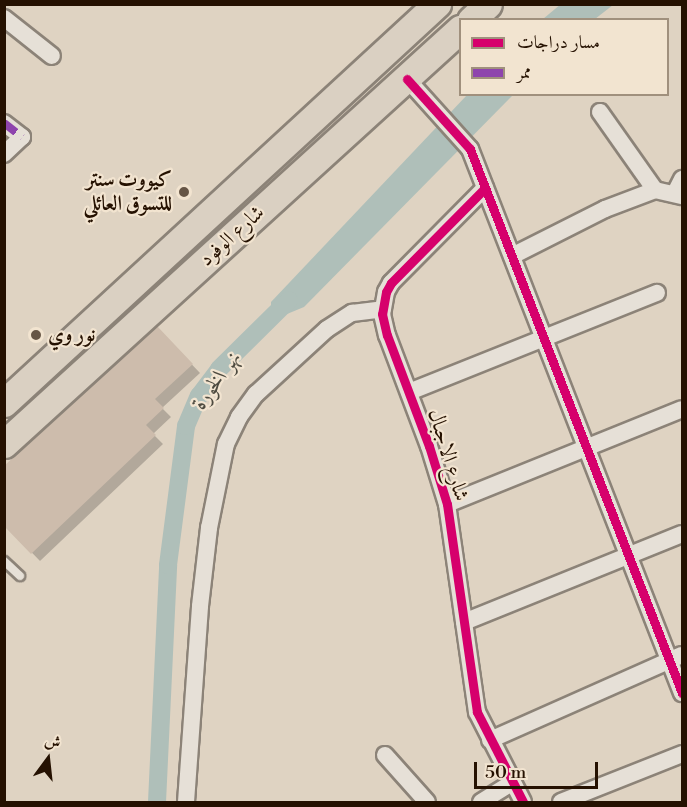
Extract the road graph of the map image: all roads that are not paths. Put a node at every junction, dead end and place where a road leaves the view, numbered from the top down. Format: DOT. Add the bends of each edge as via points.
graph roads {
  1 [pos="437,4"];
  2 [pos="488,4"];
  3 [pos="4,18"];
  4 [pos="473,18"];
  5 [pos="459,30"];
  6 [pos="52,56"];
  7 [pos="407,79"];
  8 [pos="600,112"];
  9 [pos="4,123"];
  10 [pos="4,154"];
  11 [pos="485,188"];
  12 [pos="680,189"];
  13 [pos="655,190"];
  14 [pos="512,256"];
  15 [pos="657,293"];
  16 [pos="382,309"];
  17 [pos="543,339"];
  18 [pos="409,392"];
  19 [pos="4,403"];
  20 [pos="682,409"];
  21 [pos="4,444"];
  22 [pos="588,447"];
  23 [pos="447,504"];
  24 [pos="682,534"];
  25 [pos="630,556"];
  26 [pos="4,561"];
  27 [pos="20,576"];
  28 [pos="464,622"];
  29 [pos="676,658"];
  30 [pos="682,693"];
  31 [pos="490,740"];
  32 [pos="682,754"];
  33 [pos="386,755"];
  34 [pos="512,783"];
  35 [pos="186,802"];
  36 [pos="427,802"];
  37 [pos="482,802"];
  38 [pos="523,802"];
  39 [pos="561,802"];
  1 -- 19 [label="main road, شارع الوفود"];
  2 -- 4 [label="main road"];
  3 -- 6 [label="street"];
  5 -- 7 [label="main road, شارع الوفود"];
  7 -- 11 [label="street" via="470,149"];
  7 -- 21 [label="main road, شارع الوفود"];
  8 -- 13 [label="street"];
  9 -- 10 [label="street" via="22,137"];
  11 -- 14 [label="street"];
  11 -- 16 [label="street" via="398,274 386,292"];
  12 -- 13 [label="street"];
  13 -- 14 [label="street" via="605,209"];
  14 -- 17 [label="street"];
  15 -- 17 [label="street"];
  16 -- 18 [label="street, شارع الاجبال" via="387,335"];
  16 -- 35 [label="street" via="352,313 327,329 256,394 226,444 208,540"];
  17 -- 18 [label="street"];
  17 -- 22 [label="street"];
  18 -- 23 [label="street, شارع الاجبال"];
  20 -- 22 [label="street"];
  22 -- 23 [label="street"];
  22 -- 25 [label="street"];
  23 -- 28 [label="street, شارع الاجبال"];
  24 -- 25 [label="street"];
  25 -- 28 [label="street"];
  25 -- 29 [label="street"];
  26 -- 27 [label="lane"];
  28 -- 31 [label="street, شارع الاجبال" via="470,682 477,712"];
  29 -- 30 [label="street"];
  29 -- 31 [label="street"];
  31 -- 34 [label="street, شارع الاجبال"];
  32 -- 39 [label="street"];
  33 -- 36 [label="street"];
  34 -- 37 [label="street"];
  34 -- 38 [label="street, شارع الاجبال"];
}
